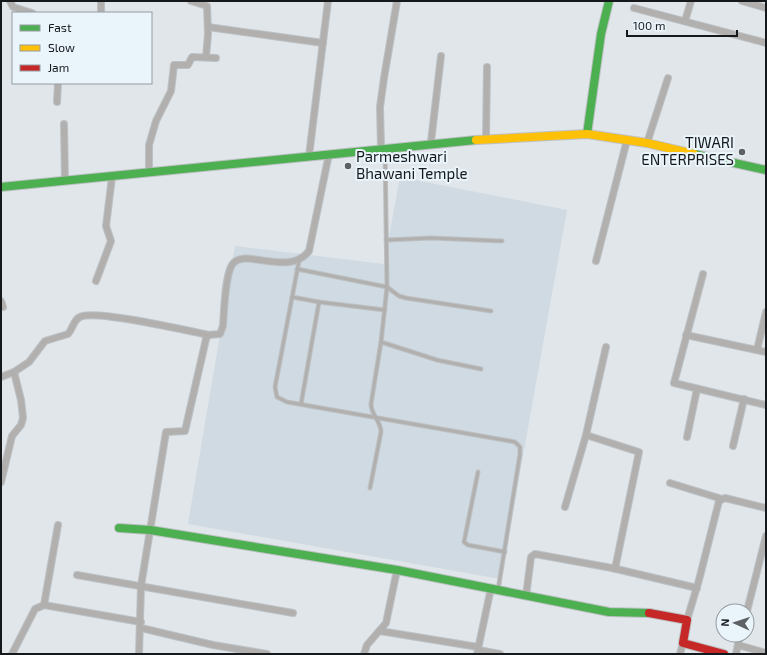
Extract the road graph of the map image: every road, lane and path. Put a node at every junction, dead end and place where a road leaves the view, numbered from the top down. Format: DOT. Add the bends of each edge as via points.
graph roads {
  1 [pos="10,1"];
  2 [pos="101,1"];
  3 [pos="191,1"];
  4 [pos="328,1"];
  5 [pos="397,1"];
  6 [pos="609,1"];
  7 [pos="691,1"];
  8 [pos="742,1"];
  9 [pos="634,8"];
  10 [pos="766,8"];
  11 [pos="28,12"];
  12 [pos="101,12"];
  13 [pos="685,21"];
  14 [pos="208,27"];
  15 [pos="323,43"];
  16 [pos="766,43"];
  17 [pos="441,56"];
  18 [pos="206,57"];
  19 [pos="216,58"];
  20 [pos="487,67"];
  21 [pos="668,78"];
  22 [pos="58,84"];
  23 [pos="57,102"];
  24 [pos="64,124"];
  25 [pos="587,134"];
  26 [pos="486,138"];
  27 [pos="628,140"];
  28 [pos="431,142"];
  29 [pos="647,143"];
  30 [pos="383,148"];
  31 [pos="329,154"];
  32 [pos="309,156"];
  33 [pos="766,170"];
  34 [pos="149,173"];
  35 [pos="112,177"];
  36 [pos="65,181"];
  37 [pos="1,187"];
  38 [pos="386,240"];
  39 [pos="502,241"];
  40 [pos="299,261"];
  41 [pos="596,261"];
  42 [pos="297,269"];
  43 [pos="703,274"];
  44 [pos="96,281"];
  45 [pos="387,287"];
  46 [pos="292,297"];
  47 [pos="319,302"];
  48 [pos="385,310"];
  49 [pos="491,311"];
  50 [pos="766,312"];
  51 [pos="209,335"];
  52 [pos="686,335"];
  53 [pos="381,342"];
  54 [pos="606,347"];
  55 [pos="757,350"];
  56 [pos="766,352"];
  57 [pos="481,369"];
  58 [pos="14,372"];
  59 [pos="1,377"];
  60 [pos="697,388"];
  61 [pos="744,399"];
  62 [pos="301,404"];
  63 [pos="766,405"];
  64 [pos="374,416"];
  65 [pos="586,435"];
  66 [pos="687,437"];
  67 [pos="733,446"];
  68 [pos="478,472"];
  69 [pos="1,482"];
  70 [pos="670,483"];
  71 [pos="370,488"];
  72 [pos="722,499"];
  73 [pos="565,507"];
  74 [pos="766,508"];
  75 [pos="58,525"];
  76 [pos="119,528"];
  77 [pos="150,530"];
  78 [pos="766,536"];
  79 [pos="505,552"];
  80 [pos="615,569"];
  81 [pos="397,570"];
  82 [pos="77,575"];
  83 [pos="141,586"];
  84 [pos="697,588"];
  85 [pos="494,589"];
  86 [pos="526,596"];
  87 [pos="748,603"];
  88 [pos="44,605"];
  89 [pos="293,614"];
  90 [pos="687,620"];
  91 [pos="141,625"];
  92 [pos="380,632"];
  93 [pos="683,643"];
  94 [pos="739,643"];
  95 [pos="738,646"];
  96 [pos="478,650"];
  97 [pos="766,652"];
  98 [pos="12,654"];
  99 [pos="139,654"];
  100 [pos="267,654"];
  101 [pos="364,654"];
  102 [pos="500,654"];
  103 [pos="680,654"];
  104 [pos="724,654"];
  105 [pos="736,654"];
  1 -- 11 [label="street" via="13,8"];
  2 -- 12 [label="street"];
  3 -- 14 [label="street" via="206,5"];
  4 -- 15 [label="street"];
  5 -- 30 [label="street" via="380,107"];
  6 -- 25 [label="main road" via="599,45 594,102"];
  7 -- 13 [label="street"];
  8 -- 10 [label="street"];
  9 -- 13 [label="street"];
  13 -- 16 [label="street"];
  14 -- 15 [label="street"];
  14 -- 18 [label="street"];
  15 -- 32 [label="street"];
  17 -- 28 [label="street"];
  18 -- 19 [label="street"];
  18 -- 34 [label="street" via="192,57 188,65 174,65 170,91 156,121 149,145"];
  20 -- 26 [label="street"];
  21 -- 29 [label="street"];
  22 -- 23 [label="street"];
  24 -- 36 [label="street"];
  25 -- 26 [label="main road"];
  25 -- 27 [label="main road"];
  26 -- 28 [label="main road"];
  27 -- 29 [label="main road"];
  27 -- 41 [label="street"];
  28 -- 30 [label="main road"];
  29 -- 33 [label="main road"];
  30 -- 31 [label="main road"];
  30 -- 38 [label="lane"];
  31 -- 32 [label="main road"];
  31 -- 40 [label="street" via="311,243"];
  32 -- 34 [label="main road"];
  34 -- 35 [label="main road"];
  35 -- 36 [label="main road"];
  35 -- 44 [label="street" via="106,226 111,241"];
  36 -- 37 [label="main road"];
  38 -- 39 [label="lane" via="431,238"];
  38 -- 45 [label="lane"];
  40 -- 42 [label="lane"];
  40 -- 51 [label="street" via="288,263 236,260 229,272 221,331 218,335"];
  42 -- 45 [label="lane"];
  42 -- 46 [label="lane"];
  43 -- 52 [label="street"];
  45 -- 48 [label="lane"];
  45 -- 49 [label="lane" via="406,298"];
  46 -- 47 [label="lane"];
  46 -- 62 [label="lane" via="275,393 281,400"];
  47 -- 48 [label="lane"];
  47 -- 62 [label="lane"];
  48 -- 53 [label="lane"];
  50 -- 55 [label="street"];
  51 -- 58 [label="street" via="144,322 85,315 76,320 65,336 45,341 28,362"];
  51 -- 77 [label="street" via="185,431 166,432"];
  52 -- 55 [label="street"];
  52 -- 60 [label="street" via="674,382"];
  53 -- 57 [label="lane" via="437,360"];
  53 -- 64 [label="lane" via="370,404"];
  54 -- 65 [label="street"];
  55 -- 56 [label="street"];
  58 -- 59 [label="street"];
  58 -- 69 [label="street" via="23,420 10,440"];
  60 -- 61 [label="street"];
  60 -- 66 [label="street"];
  61 -- 63 [label="street"];
  61 -- 67 [label="street"];
  62 -- 64 [label="lane"];
  64 -- 71 [label="lane" via="381,426 381,432"];
  64 -- 79 [label="lane" via="518,444 520,454"];
  65 -- 73 [label="street"];
  65 -- 80 [label="street" via="639,452"];
  68 -- 79 [label="lane" via="464,542 468,546"];
  70 -- 72 [label="street"];
  72 -- 74 [label="street"];
  72 -- 84 [label="street" via="716,506"];
  75 -- 88 [label="street"];
  76 -- 77 [label="main road"];
  77 -- 81 [label="main road"];
  77 -- 83 [label="street"];
  78 -- 87 [label="street"];
  79 -- 85 [label="lane"];
  80 -- 84 [label="street"];
  80 -- 86 [label="street" via="533,555"];
  81 -- 85 [label="main road"];
  81 -- 92 [label="street" via="388,617"];
  82 -- 83 [label="street"];
  83 -- 89 [label="street"];
  83 -- 91 [label="street"];
  84 -- 90 [label="street"];
  85 -- 86 [label="main road"];
  85 -- 96 [label="street"];
  86 -- 90 [label="main road" via="609,612 652,613"];
  88 -- 91 [label="street"];
  88 -- 98 [label="street" via="35,609"];
  90 -- 93 [label="main road"];
  91 -- 99 [label="street"];
  91 -- 100 [label="street" via="213,645"];
  92 -- 96 [label="street"];
  92 -- 101 [label="street" via="367,645"];
  93 -- 103 [label="street"];
  93 -- 104 [label="main road"];
  94 -- 95 [label="street"];
  95 -- 97 [label="street"];
  95 -- 105 [label="street"];
  96 -- 102 [label="street"];
}
